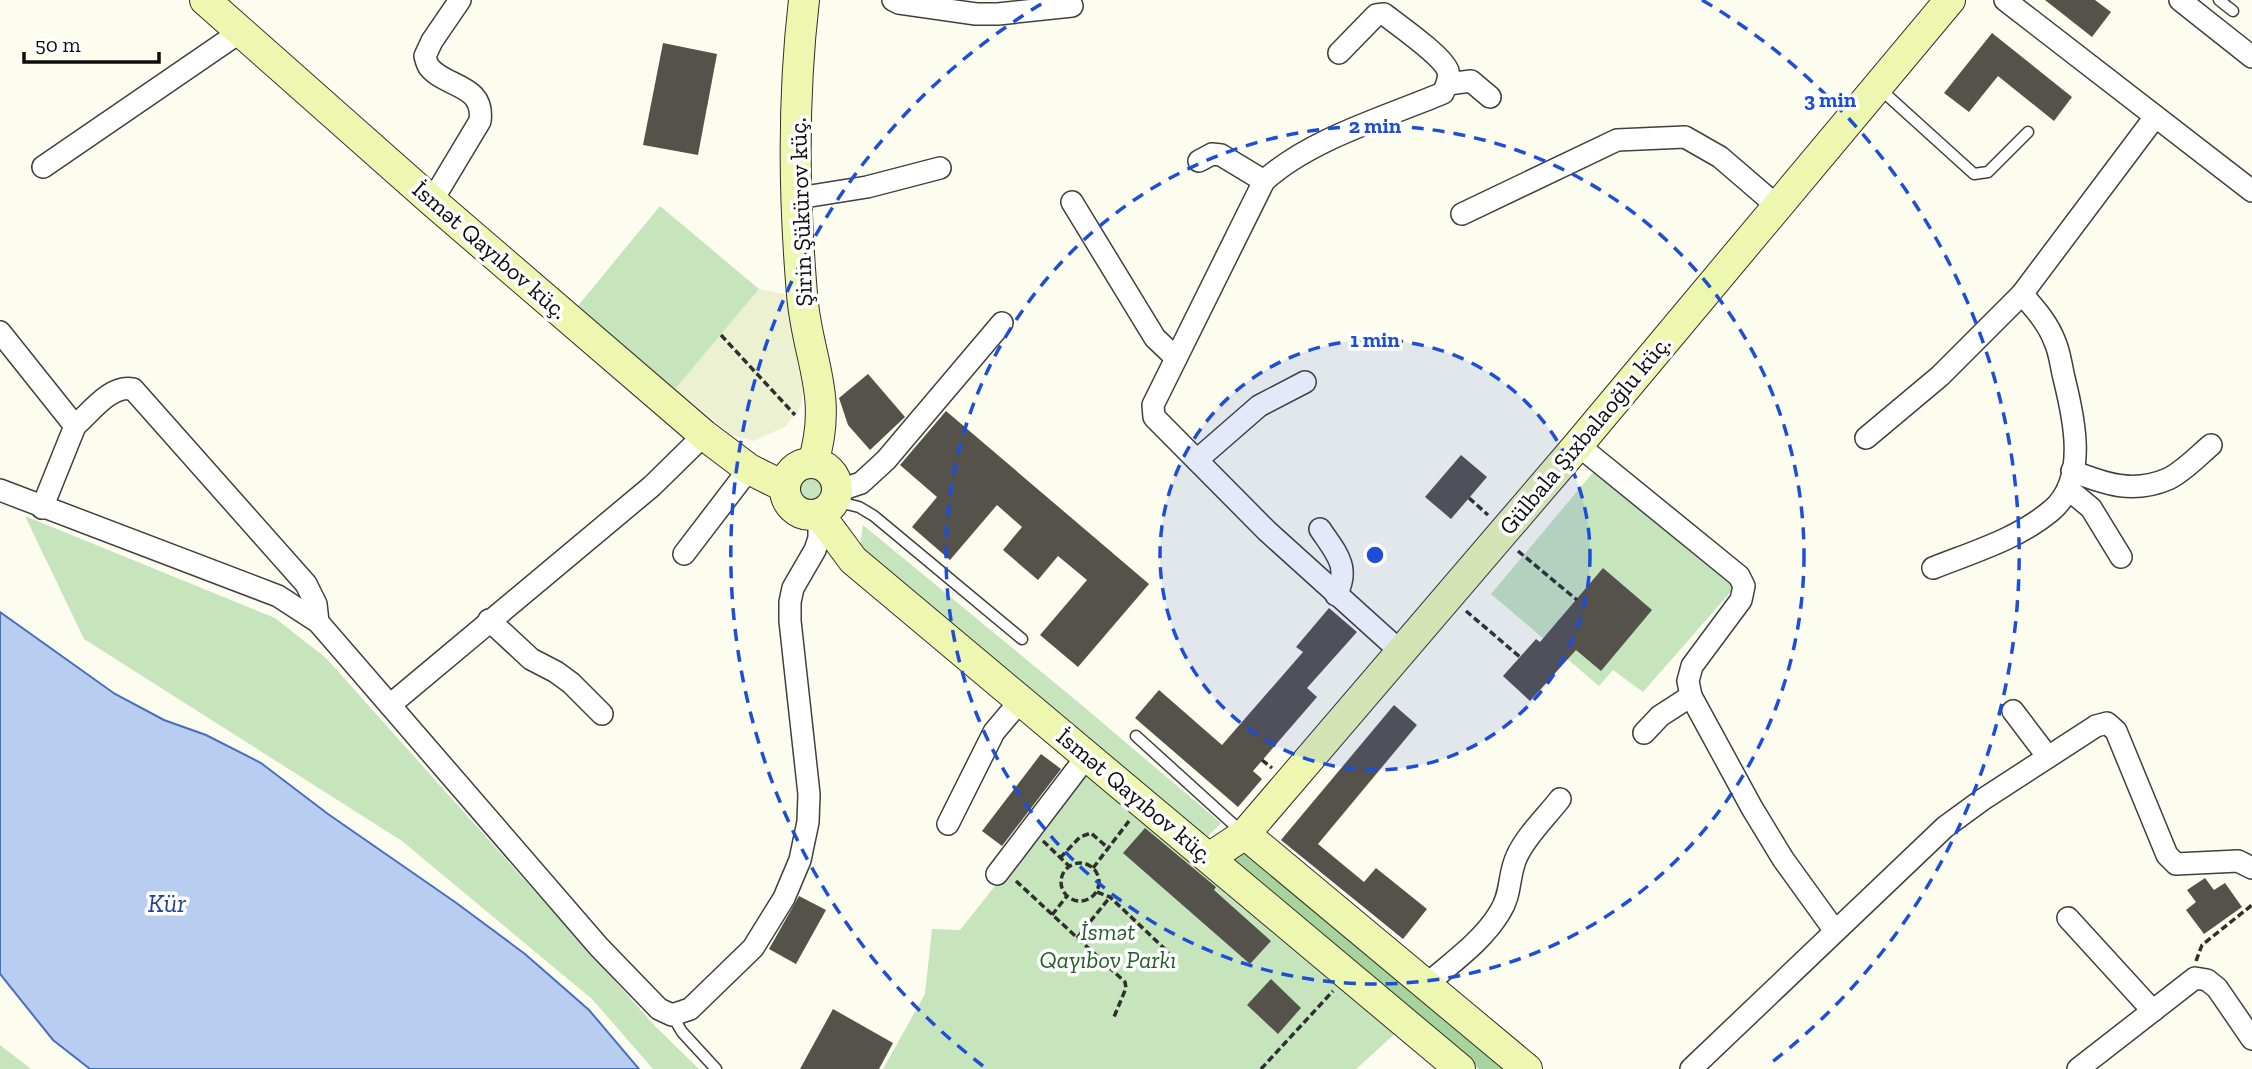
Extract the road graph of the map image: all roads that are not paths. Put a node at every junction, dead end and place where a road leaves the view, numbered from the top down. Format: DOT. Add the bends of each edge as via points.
graph roads {
  1 [pos="205,0"];
  2 [pos="460,0"];
  3 [pos="804,0"];
  4 [pos="893,0"];
  5 [pos="1950,0"];
  6 [pos="2005,0"];
  7 [pos="2179,0"];
  8 [pos="2219,0"];
  9 [pos="1072,6"];
  10 [pos="2233,11"];
  11 [pos="240,32"];
  12 [pos="1339,53"];
  13 [pos="2252,57"];
  14 [pos="1448,84"];
  15 [pos="1877,86"];
  16 [pos="1490,97"];
  17 [pos="2155,117"];
  18 [pos="2028,132"];
  19 [pos="1199,161"];
  20 [pos="43,167"];
  21 [pos="940,168"];
  22 [pos="1264,181"];
  23 [pos="2252,191"];
  24 [pos="798,198"];
  25 [pos="432,201"];
  26 [pos="1072,202"];
  27 [pos="1777,206"];
  28 [pos="1462,214"];
  29 [pos="2022,294"];
  30 [pos="1002,323"];
  31 [pos="0,332"];
  32 [pos="1176,358"];
  33 [pos="1305,382"];
  34 [pos="75,426"];
  35 [pos="704,435"];
  36 [pos="1866,438"];
  37 [pos="1578,445"];
  38 [pos="2211,445"];
  39 [pos="1196,460"];
  40 [pos="813,463"];
  41 [pos="749,469"];
  42 [pos="2070,480"];
  43 [pos="785,487"];
  44 [pos="0,490"];
  45 [pos="830,502"];
  46 [pos="42,508"];
  47 [pos="1320,529"];
  48 [pos="684,554"];
  49 [pos="2121,557"];
  50 [pos="1933,568"];
  51 [pos="1336,594"];
  52 [pos="489,620"];
  53 [pos="318,622"];
  54 [pos="1022,639"];
  55 [pos="1401,652"];
  56 [pos="1691,696"];
  57 [pos="1021,701"];
  58 [pos="390,705"];
  59 [pos="2013,711"];
  60 [pos="603,714"];
  61 [pos="1644,733"];
  62 [pos="1136,736"];
  63 [pos="1087,756"];
  64 [pos="2048,757"];
  65 [pos="1560,799"];
  66 [pos="948,824"];
  67 [pos="1245,834"];
  68 [pos="1209,858"];
  69 [pos="2252,868"];
  70 [pos="999,871"];
  71 [pos="2068,918"];
  72 [pos="1835,931"];
  73 [pos="1426,985"];
  74 [pos="2153,1011"];
  75 [pos="672,1016"];
  76 [pos="2252,1039"];
  77 [pos="716,1069"];
  78 [pos="1460,1069"];
  79 [pos="1527,1069"];
  80 [pos="1690,1069"];
  81 [pos="2078,1069"];
  1 -- 11 [label="street, İsmət Qayıbov küç."];
  2 -- 25 [label="street" via="425,56 429,67 474,95 482,109 480,121"];
  3 -- 24 [label="street, Şirin Şükürov küç." via="797,88"];
  4 -- 9 [label="street" via="976,14"];
  5 -- 15 [label="street, Gülbala Şıxbalaoğlu küç."];
  6 -- 17 [label="street"];
  7 -- 13 [label="street"];
  8 -- 10 [label="lane"];
  11 -- 20 [label="street"];
  11 -- 25 [label="street, İsmət Qayıbov küç."];
  12 -- 14 [label="street" via="1376,15 1384,14 1439,58 1448,72"];
  14 -- 16 [label="street" via="1471,81"];
  14 -- 22 [label="street" via="1443,93 1312,148"];
  15 -- 18 [label="lane" via="1974,174 1988,172"];
  15 -- 27 [label="street, Gülbala Şıxbalaoğlu küç."];
  17 -- 23 [label="street"];
  17 -- 29 [label="street"];
  19 -- 22 [label="street" via="1221,155"];
  21 -- 24 [label="street" via="867,187"];
  22 -- 32 [label="street"];
  24 -- 40 [label="street, Şirin Şükürov küç." via="803,304 822,406"];
  25 -- 35 [label="street, İsmət Qayıbov küç."];
  26 -- 32 [label="street" via="1155,338"];
  27 -- 28 [label="street" via="1720,157 1685,137 1617,141"];
  27 -- 37 [label="street, Gülbala Şıxbalaoğlu küç."];
  29 -- 36 [label="street" via="1940,376"];
  29 -- 42 [label="street" via="2045,321 2056,343 2073,414 2076,454"];
  30 -- 45 [label="street" via="886,460"];
  31 -- 34 [label="street"];
  32 -- 39 [label="street" via="1153,405 1154,417"];
  33 -- 39 [label="street" via="1259,406"];
  34 -- 46 [label="street"];
  34 -- 53 [label="street" via="112,393 123,387 133,389 306,584 316,604"];
  35 -- 41 [label="street, İsmət Qayıbov küç."];
  35 -- 52 [label="street" via="652,486"];
  37 -- 55 [label="street, Gülbala Şıxbalaoğlu küç."];
  37 -- 56 [label="street" via="1739,576 1744,586 1741,600 1692,666"];
  38 -- 42 [label="street" via="2168,479 2135,487"];
  39 -- 51 [label="street"];
  40 -- 43 [label="street" via="794,469"];
  40 -- 45 [label="street" via="831,471 836,481"];
  41 -- 43 [label="street, İsmət Qayıbov küç."];
  41 -- 48 [label="street"];
  42 -- 49 [label="street"];
  42 -- 50 [label="street" via="2054,509 2014,536"];
  43 -- 45 [label="street" via="786,497 799,513 809,516"];
  44 -- 46 [label="street"];
  45 -- 54 [label="lane" via="859,507 874,516"];
  45 -- 57 [label="street, İsmət Qayıbov küç." via="853,560"];
  45 -- 75 [label="street" via="815,550 790,601 809,794 800,860 784,898 753,948 690,1009"];
  46 -- 53 [label="street" via="278,596"];
  47 -- 51 [label="street" via="1344,573"];
  51 -- 55 [label="street"];
  52 -- 58 [label="street"];
  52 -- 60 [label="street" via="531,659 571,683"];
  53 -- 58 [label="street"];
  55 -- 67 [label="street, Gülbala Şıxbalaoğlu küç."];
  56 -- 61 [label="street"];
  56 -- 72 [label="street" via="1777,849"];
  57 -- 63 [label="street, İsmət Qayıbov küç."];
  57 -- 66 [label="street" via="990,740"];
  58 -- 75 [label="street" via="598,947 659,1009"];
  59 -- 64 [label="street"];
  62 -- 67 [label="lane"];
  63 -- 68 [label="street, İsmət Qayıbov küç."];
  63 -- 70 [label="street"];
  64 -- 69 [label="street" via="2107,723 2116,731 2167,855 2176,864 2238,861"];
  64 -- 72 [label="street" via="1945,827"];
  65 -- 73 [label="street" via="1517,853 1507,901 1498,916"];
  67 -- 68 [label="street, Gülbala Şıxbalaoğlu küç."];
  67 -- 73 [label="street, İsmət Qayıbov küç."];
  68 -- 78 [label="street, İsmət Qayıbov küç."];
  71 -- 74 [label="street"];
  72 -- 80 [label="street"];
  73 -- 79 [label="street, İsmət Qayıbov küç."];
  74 -- 76 [label="street" via="2195,978 2207,980"];
  74 -- 81 [label="street"];
  75 -- 77 [label="lane"];
}
